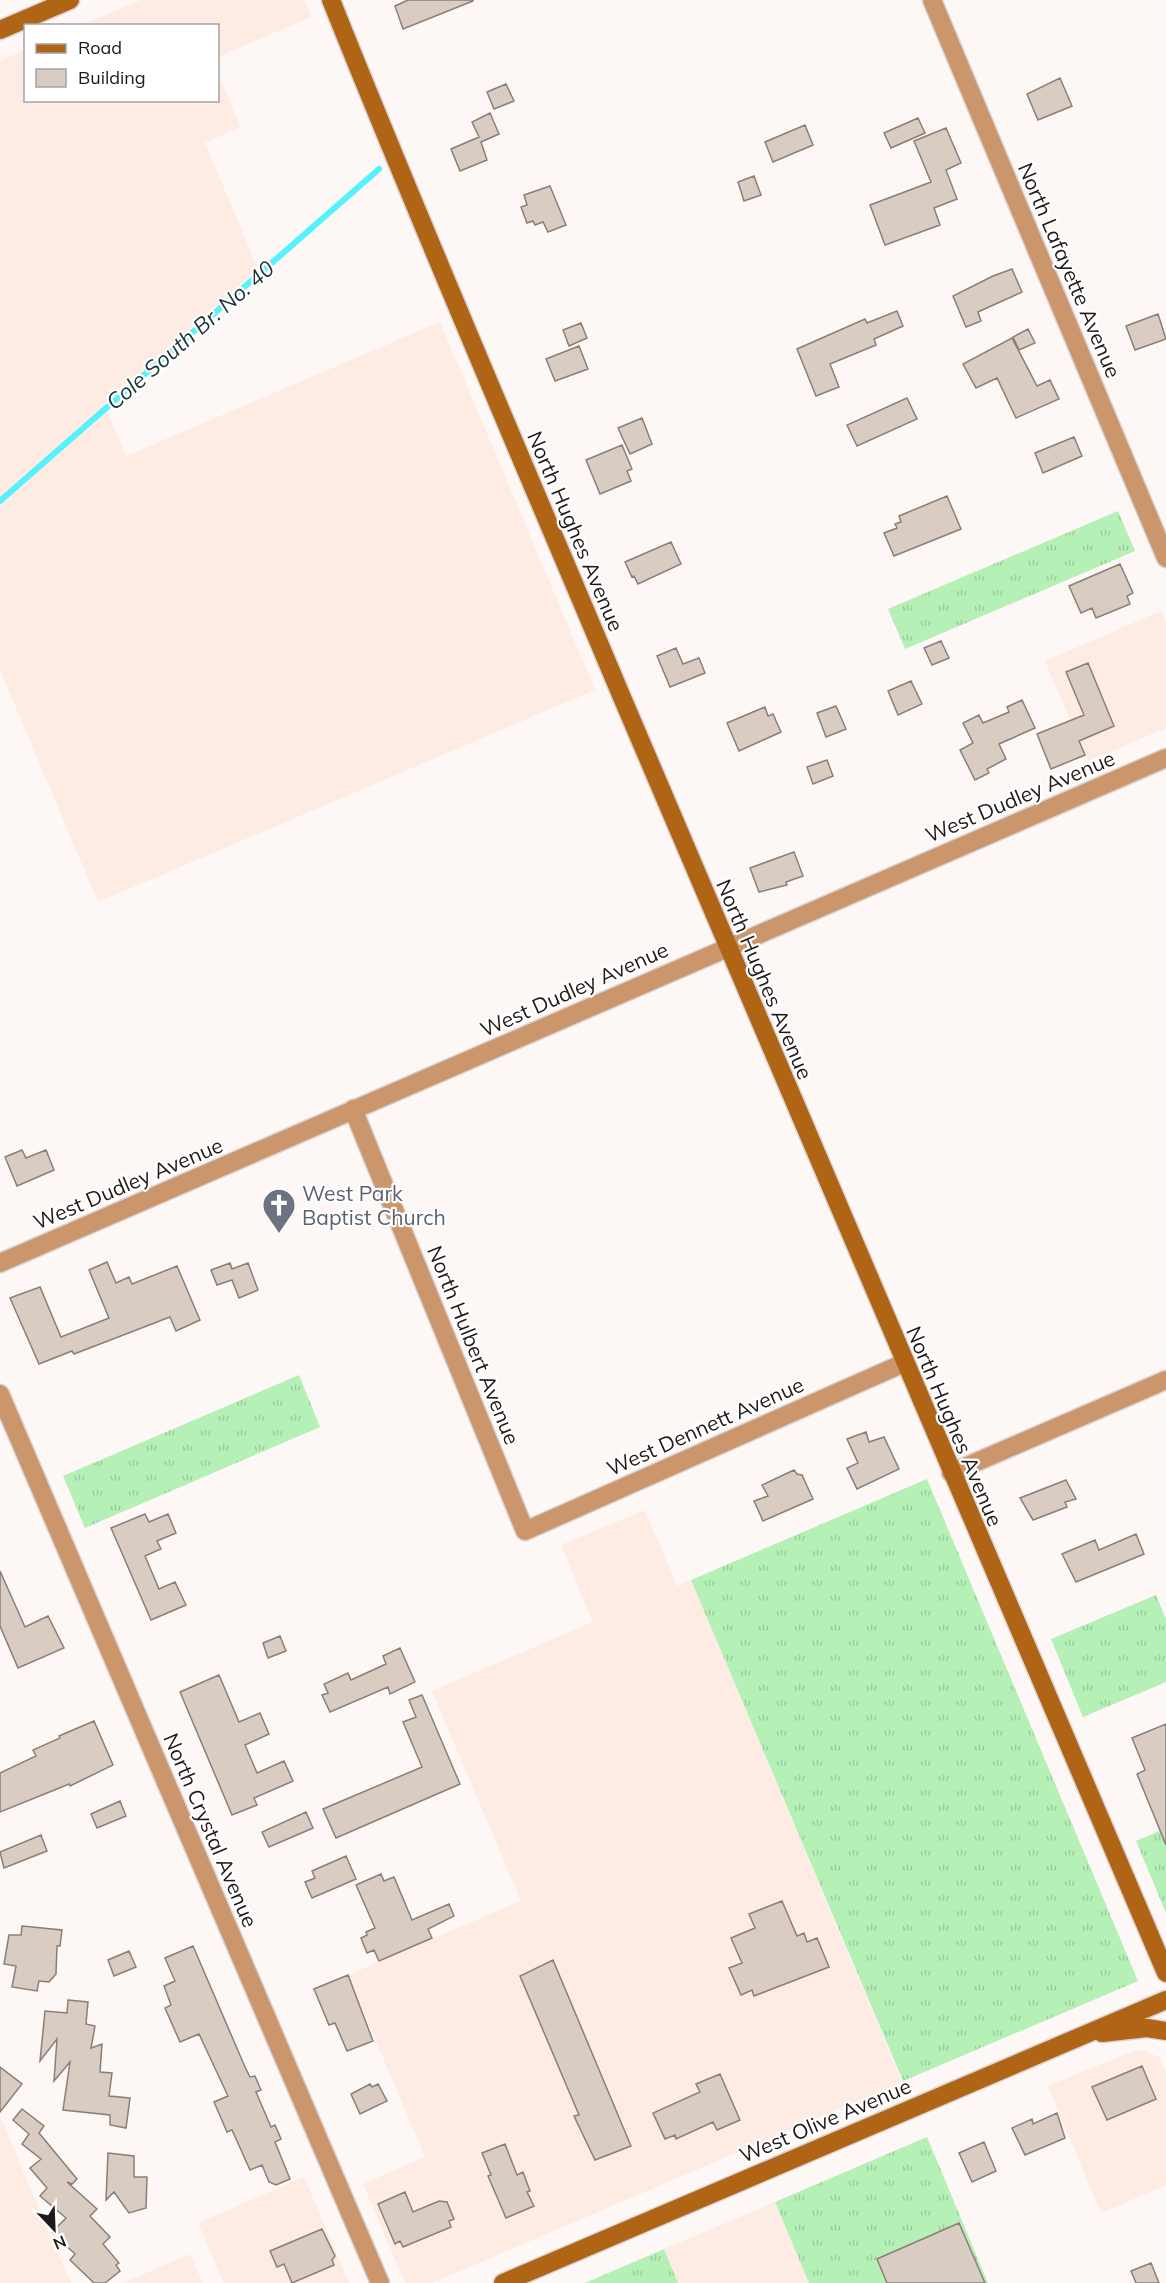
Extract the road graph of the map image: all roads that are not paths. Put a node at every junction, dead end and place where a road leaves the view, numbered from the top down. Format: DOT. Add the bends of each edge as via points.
graph roads {
  1 [pos="70,0"];
  2 [pos="331,0"];
  3 [pos="932,0"];
  4 [pos="0,30"];
  5 [pos="1166,558"];
  6 [pos="1166,758"];
  7 [pos="727,947"];
  8 [pos="353,1109"];
  9 [pos="0,1263"];
  10 [pos="904,1363"];
  11 [pos="1166,1380"];
  12 [pos="0,1394"];
  13 [pos="951,1473"];
  14 [pos="525,1531"];
  15 [pos="1166,1973"];
  16 [pos="1166,2000"];
  17 [pos="1166,2031"];
  18 [pos="1082,2035"];
  19 [pos="380,2283"];
  20 [pos="502,2283"];
  1 -- 4 [label="street"];
  2 -- 7 [label="street, North Hughes Avenue"];
  3 -- 5 [label="street, North Lafayette Avenue"];
  6 -- 7 [label="street, West Dudley Avenue"];
  7 -- 8 [label="street, West Dudley Avenue"];
  7 -- 10 [label="street, North Hughes Avenue"];
  8 -- 9 [label="street, West Dudley Avenue"];
  8 -- 14 [label="street, North Hulbert Avenue"];
  10 -- 13 [label="street, North Hughes Avenue"];
  10 -- 14 [label="street, West Dennett Avenue"];
  11 -- 13 [label="street"];
  12 -- 19 [label="street, North Crystal Avenue"];
  13 -- 15 [label="street, North Hughes Avenue"];
  16 -- 18 [label="street, West Olive Avenue"];
  17 -- 18 [label="street" via="1147,2028"];
  18 -- 20 [label="street, West Olive Avenue"];
}
